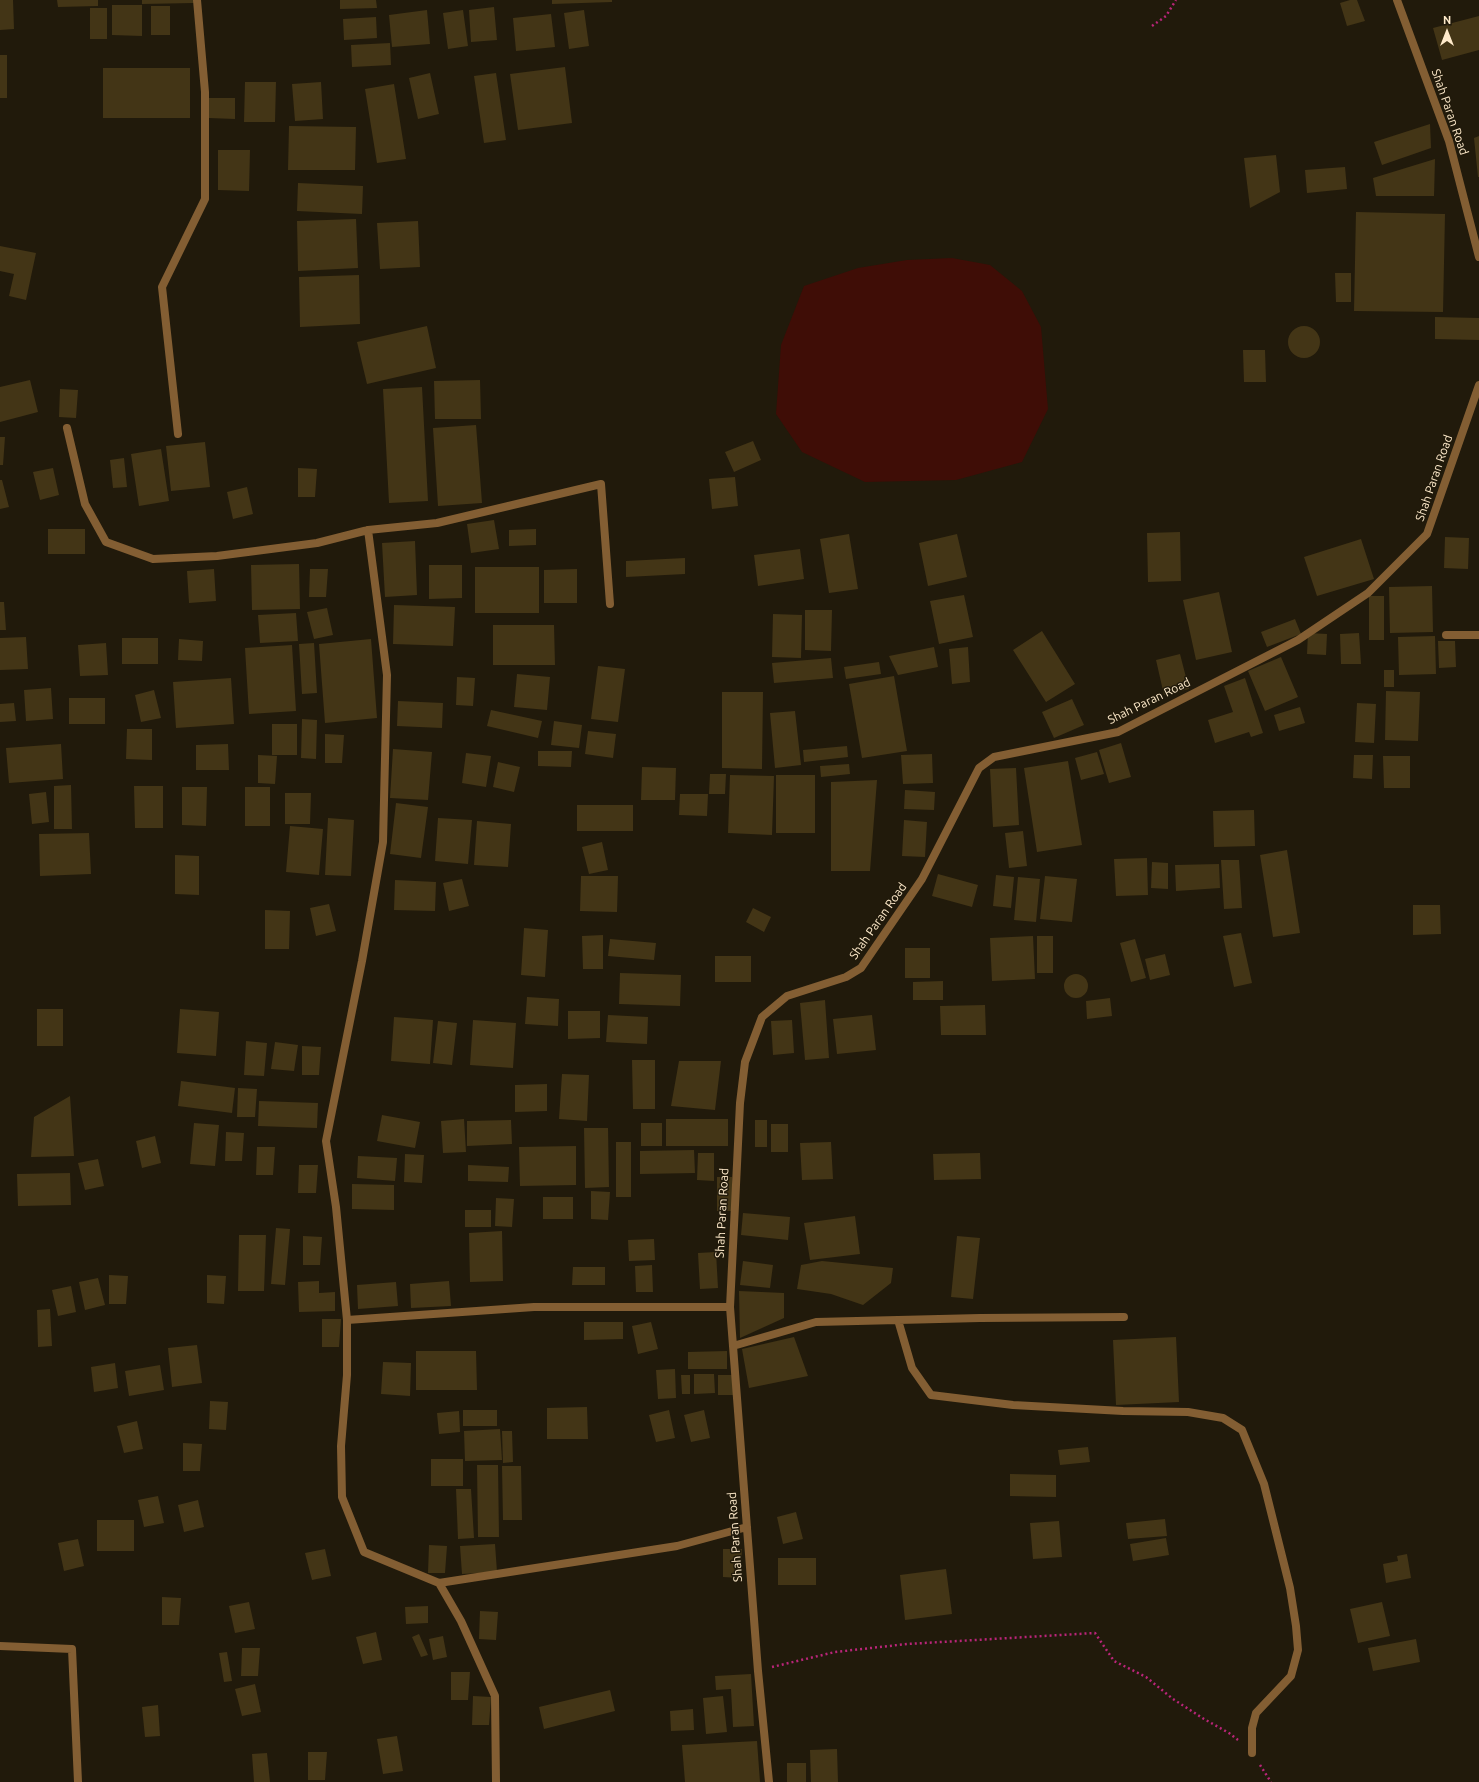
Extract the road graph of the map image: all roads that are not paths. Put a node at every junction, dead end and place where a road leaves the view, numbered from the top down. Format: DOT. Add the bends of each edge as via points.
graph roads {
  1 [pos="196,0"];
  2 [pos="1397,0"];
  3 [pos="1479,257"];
  4 [pos="1479,385"];
  5 [pos="67,428"];
  6 [pos="178,434"];
  7 [pos="368,530"];
  8 [pos="610,604"];
  9 [pos="1446,635"];
  10 [pos="1479,636"];
  11 [pos="730,1307"];
  12 [pos="1124,1317"];
  13 [pos="347,1320"];
  14 [pos="898,1320"];
  15 [pos="733,1346"];
  16 [pos="747,1527"];
  17 [pos="439,1583"];
  18 [pos="0,1646"];
  19 [pos="1252,1753"];
  20 [pos="78,1782"];
  21 [pos="496,1782"];
  22 [pos="769,1782"];
  1 -- 6 [label="street" via="206,92 205,199 162,287"];
  2 -- 3 [label="street, Shah Paran Road" via="1449,140"];
  4 -- 11 [label="street, Shah Paran Road" via="1427,534 1368,593 1298,640 1118,732 994,757 979,768 922,879 861,968 846,977 786,996 762,1017 745,1062 740,1104"];
  5 -- 7 [label="street" via="85,504 106,542 153,559 217,556 317,543"];
  7 -- 8 [label="street" via="437,523 601,484"];
  7 -- 13 [label="street" via="387,675 383,842 326,1140 336,1207"];
  9 -- 10 [label="street"];
  11 -- 13 [label="street" via="534,1307"];
  11 -- 15 [label="street, Shah Paran Road"];
  12 -- 14 [label="street"];
  13 -- 17 [label="street" via="347,1375 341,1446 342,1497 364,1552"];
  14 -- 15 [label="street" via="816,1322"];
  14 -- 19 [label="street" via="912,1368 931,1395 1013,1405 1123,1412 1188,1412 1223,1418 1242,1430 1264,1484 1290,1588 1298,1650 1291,1676 1256,1714 1252,1728"];
  15 -- 16 [label="street, Shah Paran Road"];
  16 -- 17 [label="street" via="677,1546"];
  16 -- 22 [label="street, Shah Paran Road"];
  17 -- 21 [label="street" via="461,1622 495,1696"];
  18 -- 20 [label="street" via="72,1649"];
}
